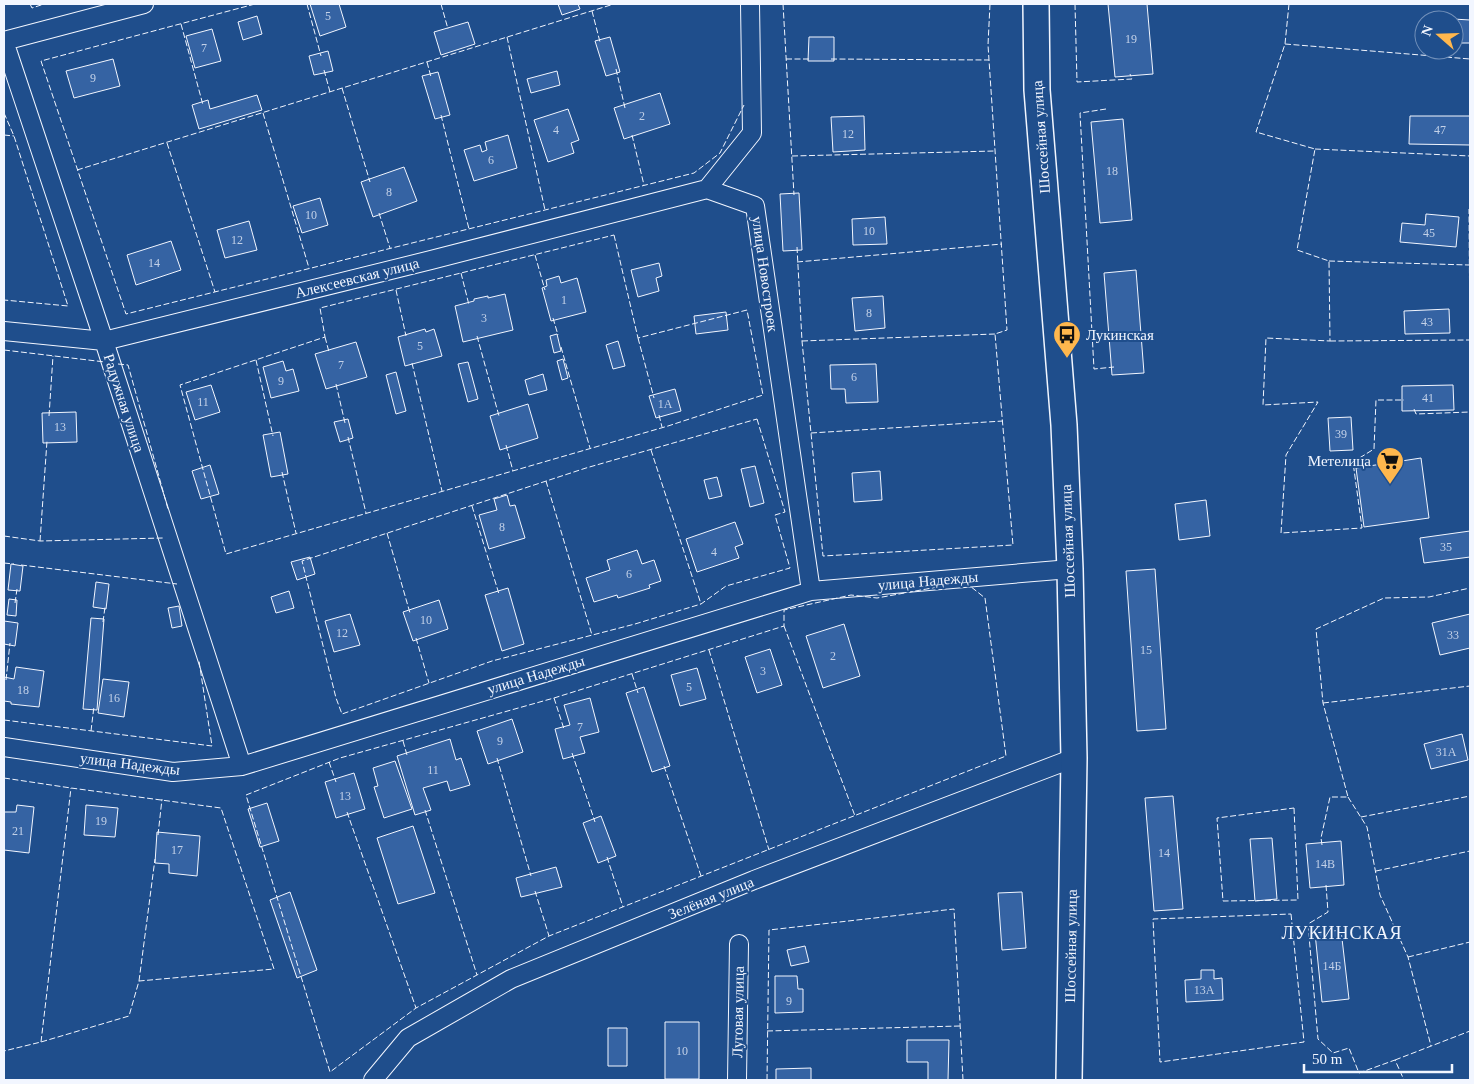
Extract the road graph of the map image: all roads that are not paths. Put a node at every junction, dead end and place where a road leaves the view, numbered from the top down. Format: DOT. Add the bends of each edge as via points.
graph roads {
  1 [pos="144,4"];
  2 [pos="750,4"];
  3 [pos="1036,4"];
  4 [pos="4,41"];
  5 [pos="707,189"];
  6 [pos="4,331"];
  7 [pos="104,341"];
  8 [pos="1070,569"];
  9 [pos="811,591"];
  10 [pos="4,747"];
  11 [pos="1074,758"];
  12 [pos="242,766"];
  13 [pos="738,944"];
  14 [pos="373,1080"];
  15 [pos="737,1080"];
  16 [pos="1069,1080"];
  1 -- 4 [label="street"];
  2 -- 5 [label="street" via="752,132"];
  3 -- 8 [label="main road, Шоссейная улица" via="1037,90 1064,425"];
  4 -- 7 [label="street, Радужная улица"];
  5 -- 7 [label="street, Алексеевская улица"];
  5 -- 9 [label="street, улица Новостроек" via="755,206"];
  6 -- 7 [label="street, Алексеевская улица"];
  7 -- 12 [label="street, Радужная улица"];
  8 -- 9 [label="street, улица Надежды"];
  8 -- 11 [label="main road, Шоссейная улица"];
  9 -- 12 [label="street, улица Надежды"];
  10 -- 12 [label="street, улица Надежды" via="173,772"];
  11 -- 14 [label="street, Зелёная улица" via="754,880 511,979 408,1038"];
  11 -- 16 [label="main road, Шоссейная улица"];
  13 -- 15 [label="street, Луговая улица"];
}
